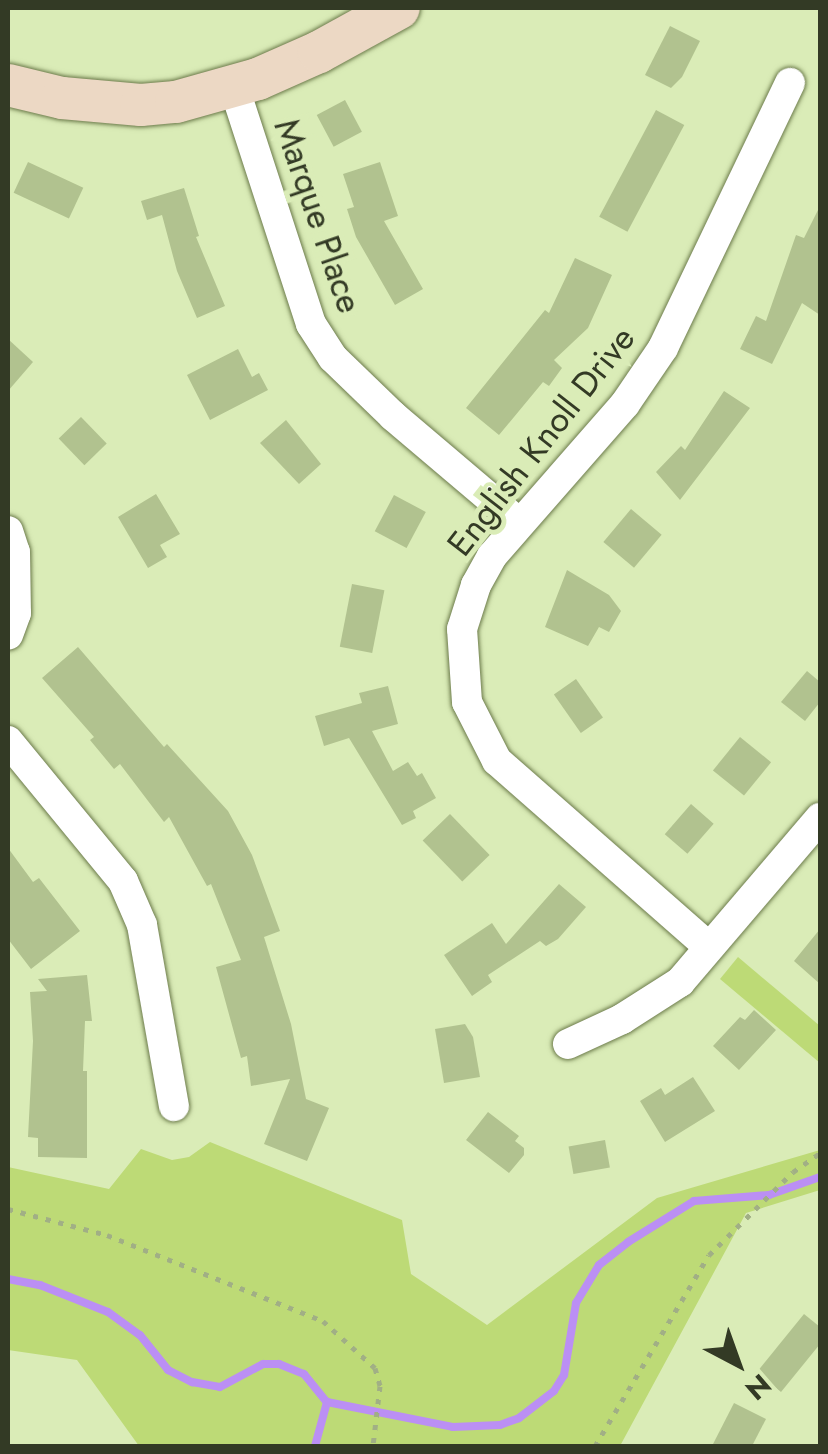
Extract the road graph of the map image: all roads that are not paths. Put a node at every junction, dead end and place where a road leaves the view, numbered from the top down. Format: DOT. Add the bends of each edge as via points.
graph roads {
  1 [pos="399,8"];
  2 [pos="790,82"];
  3 [pos="8,85"];
  4 [pos="234,87"];
  5 [pos="519,523"];
  6 [pos="8,531"];
  7 [pos="8,634"];
  8 [pos="8,741"];
  9 [pos="820,818"];
  10 [pos="710,947"];
  11 [pos="568,1044"];
  12 [pos="174,1106"];
  1 -- 4 [label="street" via="319,52"];
  2 -- 5 [label="street, English Knoll Drive" via="643,380"];
  3 -- 4 [label="street" via="141,105"];
  4 -- 5 [label="street, Marque Place" via="311,324 353,381"];
  5 -- 10 [label="street, English Knoll Drive" via="476,585 462,630 467,702 483,740 526,790"];
  6 -- 7 [label="street" via="16,552"];
  8 -- 12 [label="street" via="123,881 142,925"];
  9 -- 10 [label="street"];
  10 -- 11 [label="street" via="660,997"];
}
